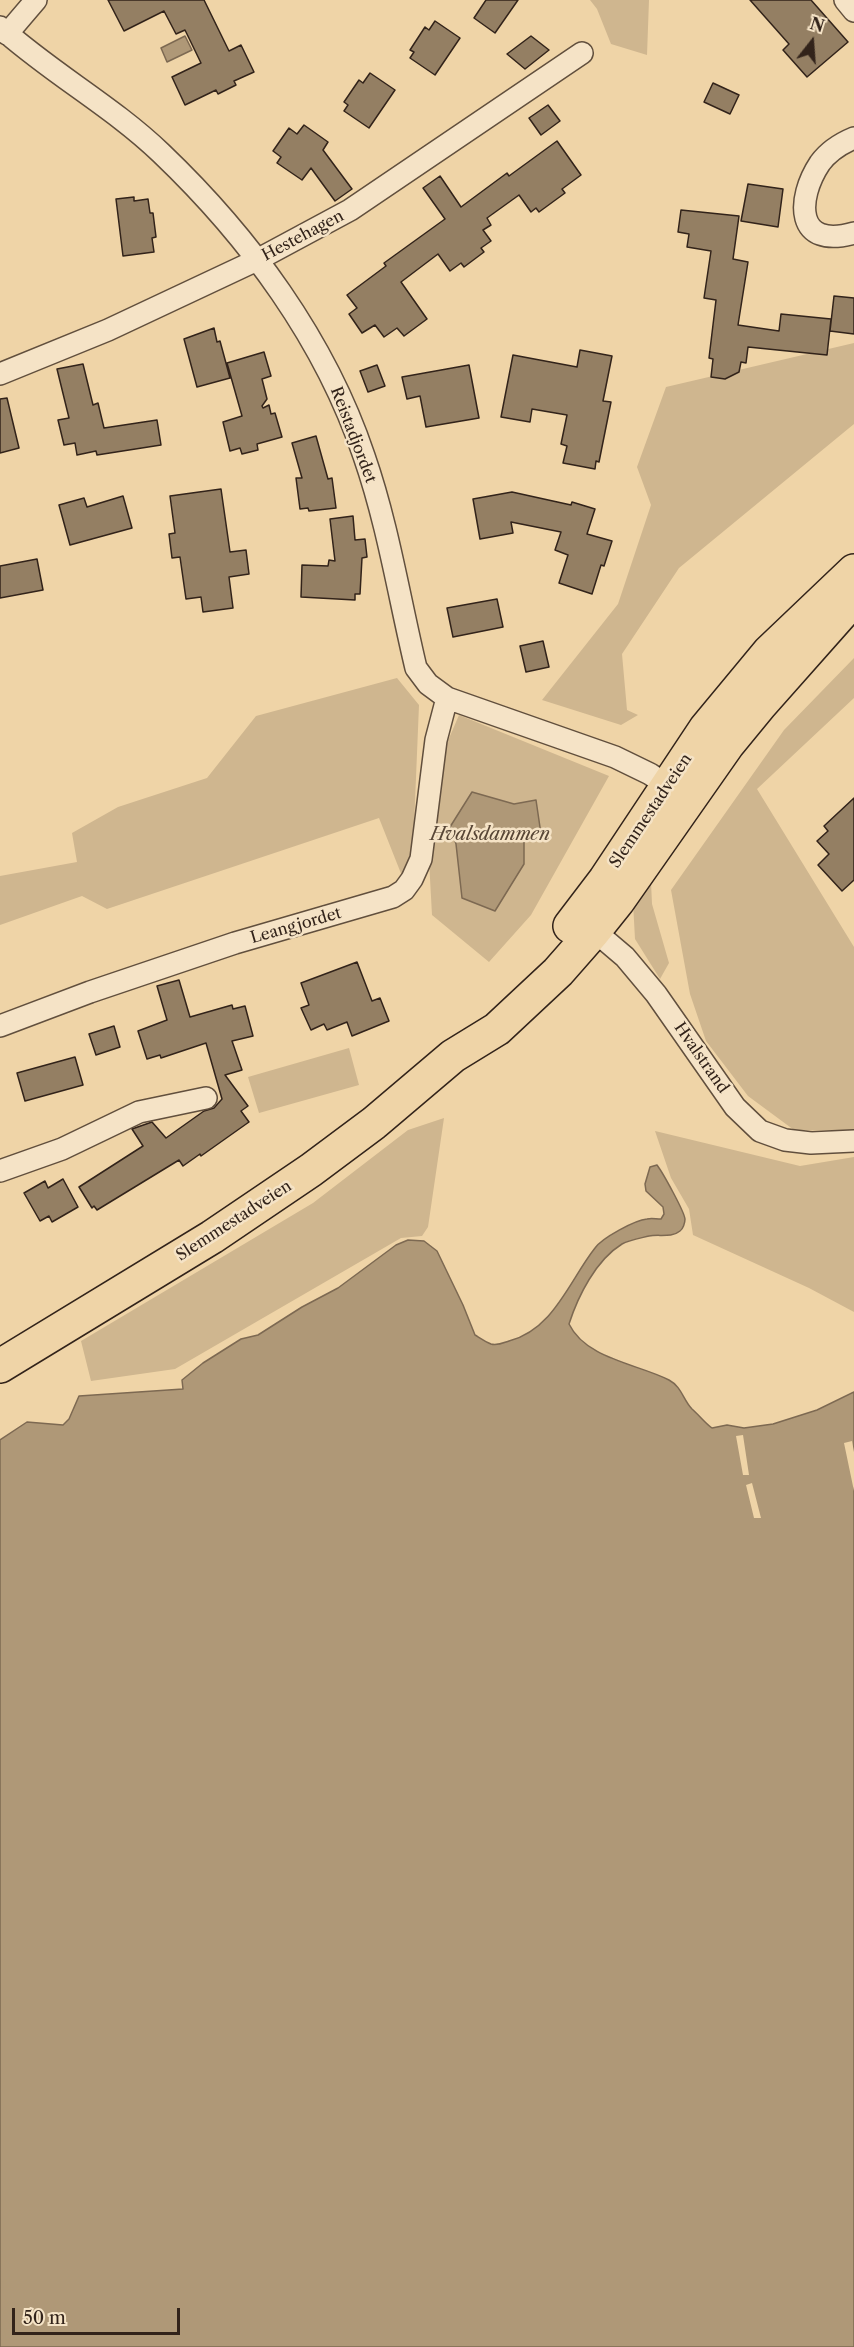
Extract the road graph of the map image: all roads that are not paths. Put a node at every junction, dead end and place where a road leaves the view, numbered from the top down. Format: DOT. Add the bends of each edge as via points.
graph roads {
  1 [pos="36,0"];
  2 [pos="844,0"];
  3 [pos="854,11"];
  4 [pos="4,31"];
  5 [pos="582,53"];
  6 [pos="854,138"];
  7 [pos="854,233"];
  8 [pos="257,260"];
  9 [pos="0,374"];
  10 [pos="854,571"];
  11 [pos="854,599"];
  12 [pos="447,698"];
  13 [pos="678,793"];
  14 [pos="586,924"];
  15 [pos="0,1026"];
  16 [pos="206,1098"];
  17 [pos="854,1141"];
  18 [pos="0,1171"];
  19 [pos="0,1366"];
  1 -- 4 [label="street"];
  2 -- 3 [label="street"];
  4 -- 8 [label="street, Reistadjordet" via="160,153 232,227"];
  5 -- 8 [label="street, Hestehagen" via="350,210"];
  6 -- 7 [label="street" via="843,142 821,162 806,194 804,211 809,228 819,235"];
  8 -- 9 [label="street, Hestehagen" via="108,330"];
  8 -- 12 [label="street, Reistadjordet" via="290,305 329,374 364,455 388,540 416,668 428,684"];
  10 -- 13 [label="main road, Slemmestadveien" via="769,652 706,728"];
  11 -- 13 [label="main road, Slemmestadveien" via="728,744"];
  12 -- 13 [label="street, Reistadjordet" via="615,757"];
  12 -- 15 [label="street, Leangjordet" via="436,740 421,859 404,890 393,897 90,992"];
  13 -- 14 [label="main road, Slemmestadveien" via="618,901"];
  14 -- 17 [label="street, Hvalstrand" via="633,966 735,1107 760,1131 785,1140 812,1143"];
  14 -- 19 [label="main road, Slemmestadveien" via="481,1014 453,1056 374,1123 212,1237"];
  16 -- 18 [label="street" via="139,1112 62,1149"];
}
